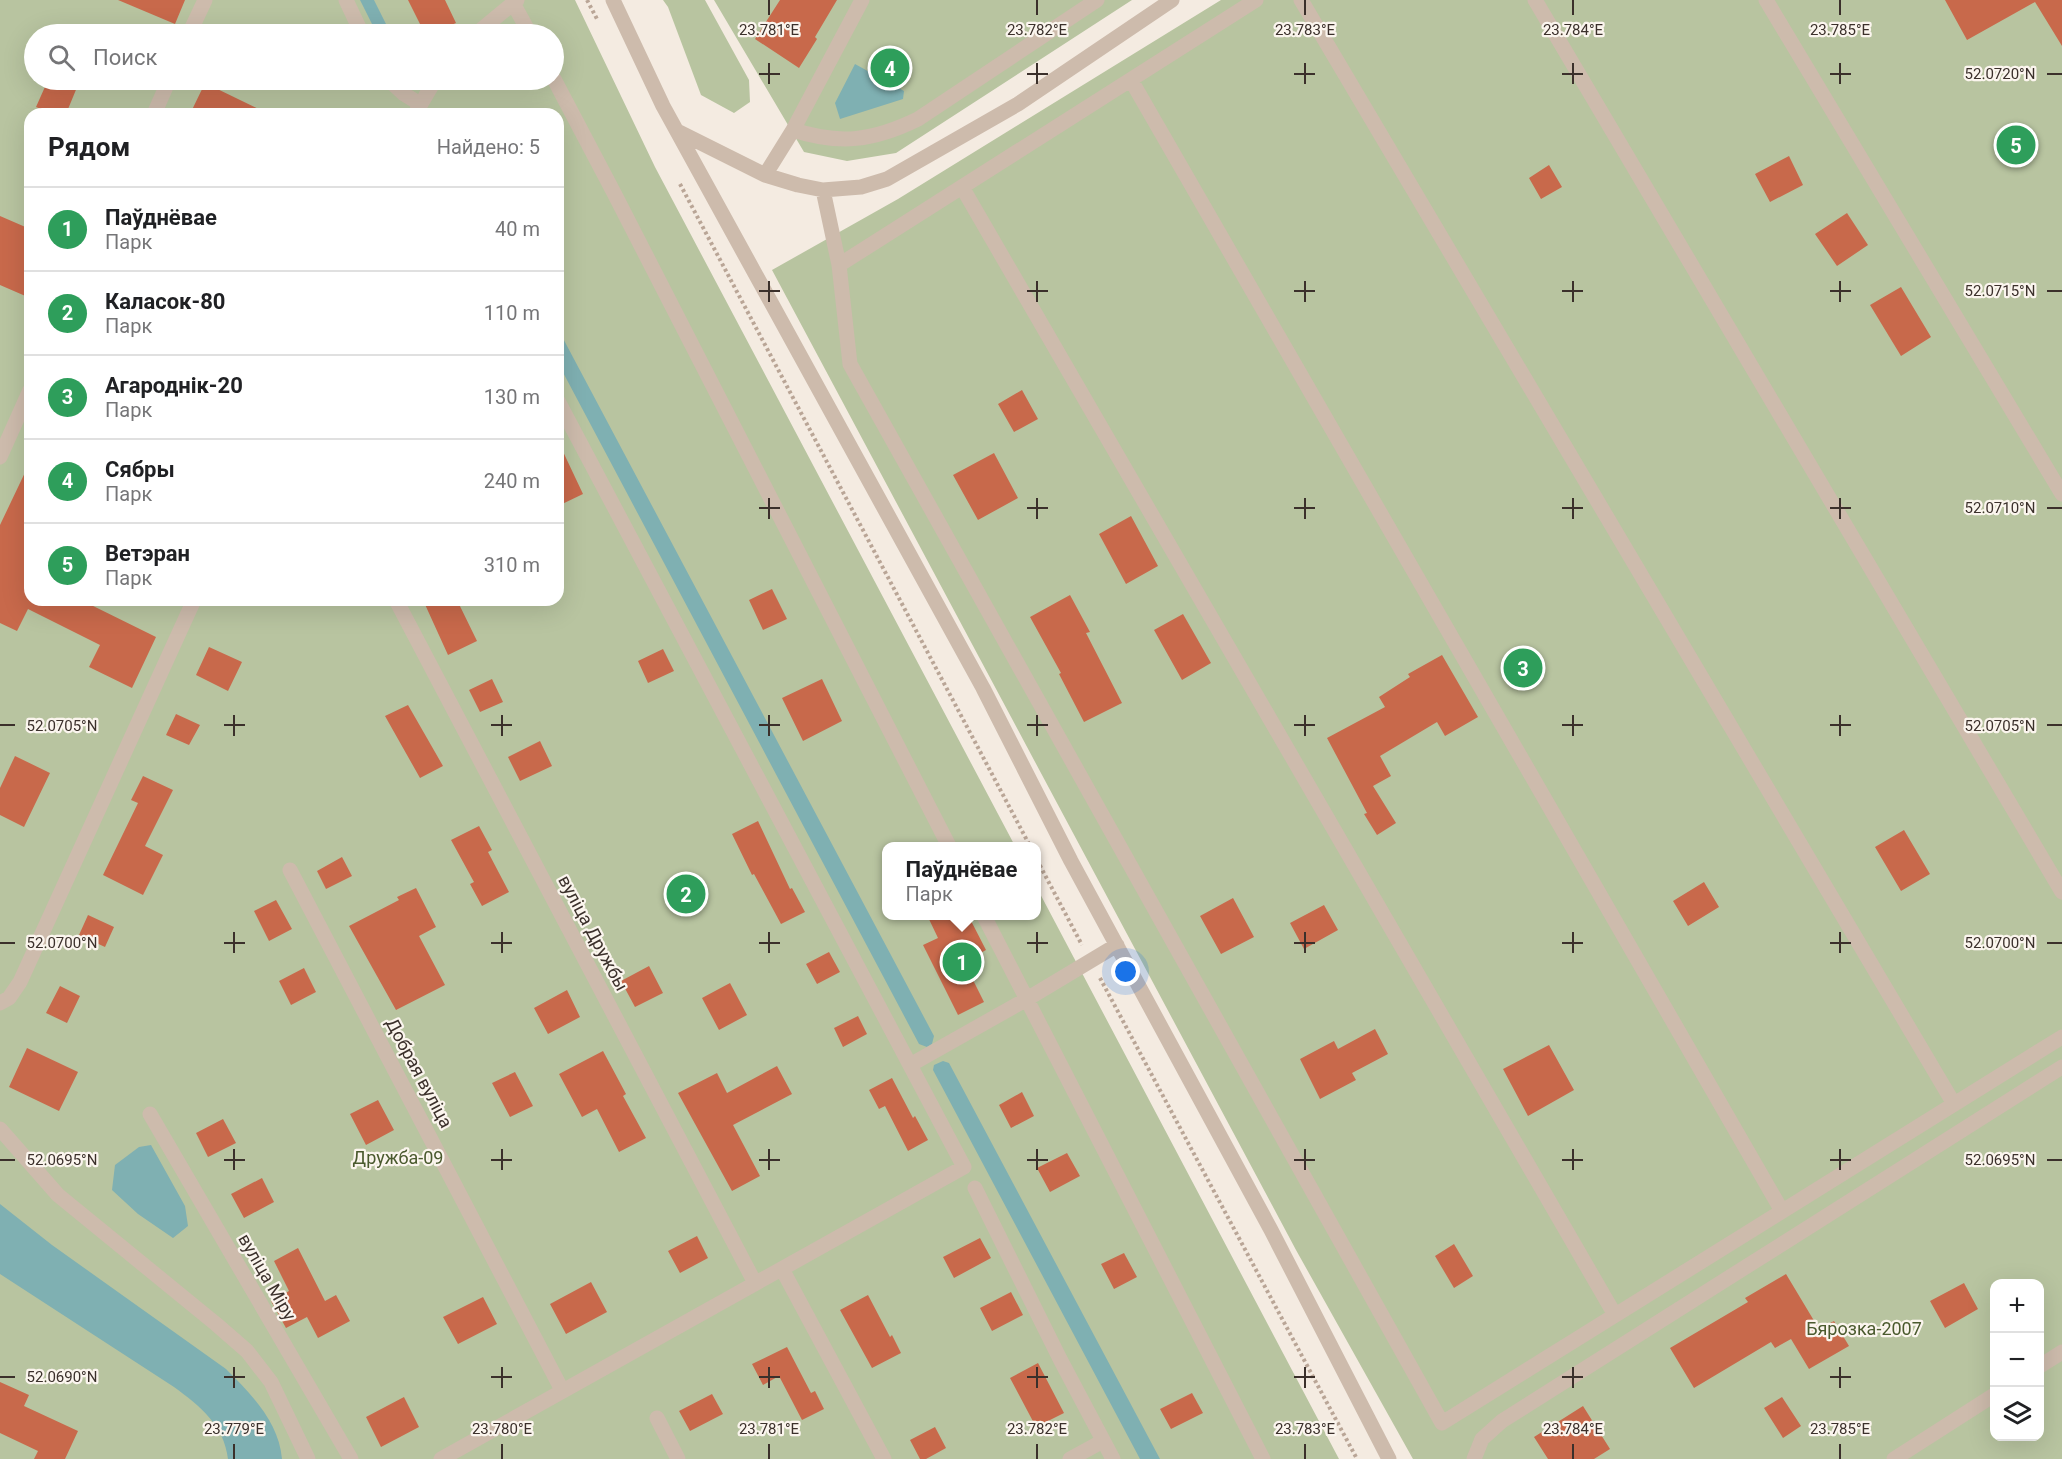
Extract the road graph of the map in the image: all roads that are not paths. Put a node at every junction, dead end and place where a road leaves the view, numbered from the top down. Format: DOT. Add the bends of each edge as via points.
graph roads {
  1 [pos="205,0"];
  2 [pos="346,0"];
  3 [pos="613,0"];
  4 [pos="862,0"];
  5 [pos="1097,0"];
  6 [pos="1172,0"];
  7 [pos="1256,0"];
  8 [pos="1301,0"];
  9 [pos="1535,0"];
  10 [pos="1766,0"];
  11 [pos="515,2"];
  12 [pos="194,24"];
  13 [pos="357,24"];
  14 [pos="488,24"];
  15 [pos="525,24"];
  16 [pos="1131,80"];
  17 [pos="165,90"];
  18 [pos="400,90"];
  19 [pos="429,90"];
  20 [pos="560,90"];
  21 [pos="157,108"];
  22 [pos="417,108"];
  23 [pos="419,108"];
  24 [pos="793,130"];
  25 [pos="679,132"];
  26 [pos="765,175"];
  27 [pos="962,187"];
  28 [pos="823,190"];
  29 [pos="838,265"];
  30 [pos="24,403"];
  31 [pos="564,412"];
  32 [pos="0,457"];
  33 [pos="2062,494"];
  34 [pos="191,606"];
  35 [pos="399,606"];
  36 [pos="947,842"];
  37 [pos="290,870"];
  38 [pos="2062,892"];
  39 [pos="987,920"];
  40 [pos="1117,945"];
  41 [pos="1027,999"];
  42 [pos="0,1003"];
  43 [pos="2062,1037"];
  44 [pos="910,1065"];
  45 [pos="2062,1067"];
  46 [pos="1954,1104"];
  47 [pos="150,1114"];
  48 [pos="0,1130"];
  49 [pos="975,1188"];
  50 [pos="1782,1211"];
  51 [pos="782,1269"];
  52 [pos="755,1283"];
  53 [pos="1616,1315"];
  54 [pos="2062,1352"];
  55 [pos="2044,1363"];
  56 [pos="562,1390"];
  57 [pos="1990,1398"];
  58 [pos="657,1418"];
  59 [pos="1103,1441"];
  60 [pos="309,1459"];
  61 [pos="351,1459"];
  62 [pos="441,1459"];
  63 [pos="678,1459"];
  64 [pos="884,1459"];
  65 [pos="1070,1459"];
  66 [pos="1113,1459"];
  67 [pos="1263,1459"];
  68 [pos="1389,1459"];
  69 [pos="1474,1459"];
  70 [pos="1894,1459"];
  1 -- 12 [label="street"];
  2 -- 13 [label="street"];
  3 -- 25 [label="street"];
  4 -- 24 [label="street"];
  5 -- 24 [label="street" via="894,131 867,139 840,140"];
  6 -- 28 [label="street" via="1018,104 887,178 861,187"];
  7 -- 16 [label="street"];
  8 -- 46 [label="street"];
  9 -- 38 [label="street"];
  10 -- 33 [label="street"];
  11 -- 14 [label="street"];
  11 -- 15 [label="street"];
  16 -- 27 [label="street"];
  16 -- 50 [label="street"];
  17 -- 21 [label="street"];
  18 -- 22 [label="street"];
  19 -- 23 [label="street"];
  20 -- 36 [label="street"];
  24 -- 26 [label="street"];
  25 -- 26 [label="street"];
  25 -- 40 [label="street" via="983,688"];
  26 -- 28 [label="street"];
  27 -- 29 [label="street"];
  27 -- 53 [label="street"];
  28 -- 29 [label="street"];
  29 -- 53 [label="street" via="850,364 1442,1423"];
  30 -- 32 [label="street"];
  31 -- 44 [label="street"];
  34 -- 42 [label="street" via="20,982 9,998"];
  35 -- 52 [label="street, вуліца Дружбы"];
  37 -- 56 [label="street, Добрая вуліца"];
  39 -- 41 [label="street"];
  40 -- 41 [label="street"];
  40 -- 68 [label="street"];
  41 -- 44 [label="street"];
  41 -- 67 [label="street"];
  43 -- 46 [label="street"];
  44 -- 51 [label="street" via="964,1167"];
  45 -- 69 [label="street" via="1502,1421 1482,1439"];
  46 -- 50 [label="street"];
  47 -- 61 [label="street, вуліца Міру"];
  48 -- 60 [label="street" via="58,1195 247,1351 271,1382"];
  49 -- 59 [label="street"];
  50 -- 53 [label="street"];
  51 -- 52 [label="street"];
  51 -- 64 [label="street"];
  52 -- 56 [label="street"];
  54 -- 55 [label="street"];
  56 -- 62 [label="street"];
  57 -- 70 [label="street"];
  58 -- 63 [label="street"];
  59 -- 65 [label="street"];
  59 -- 66 [label="street"];
}
